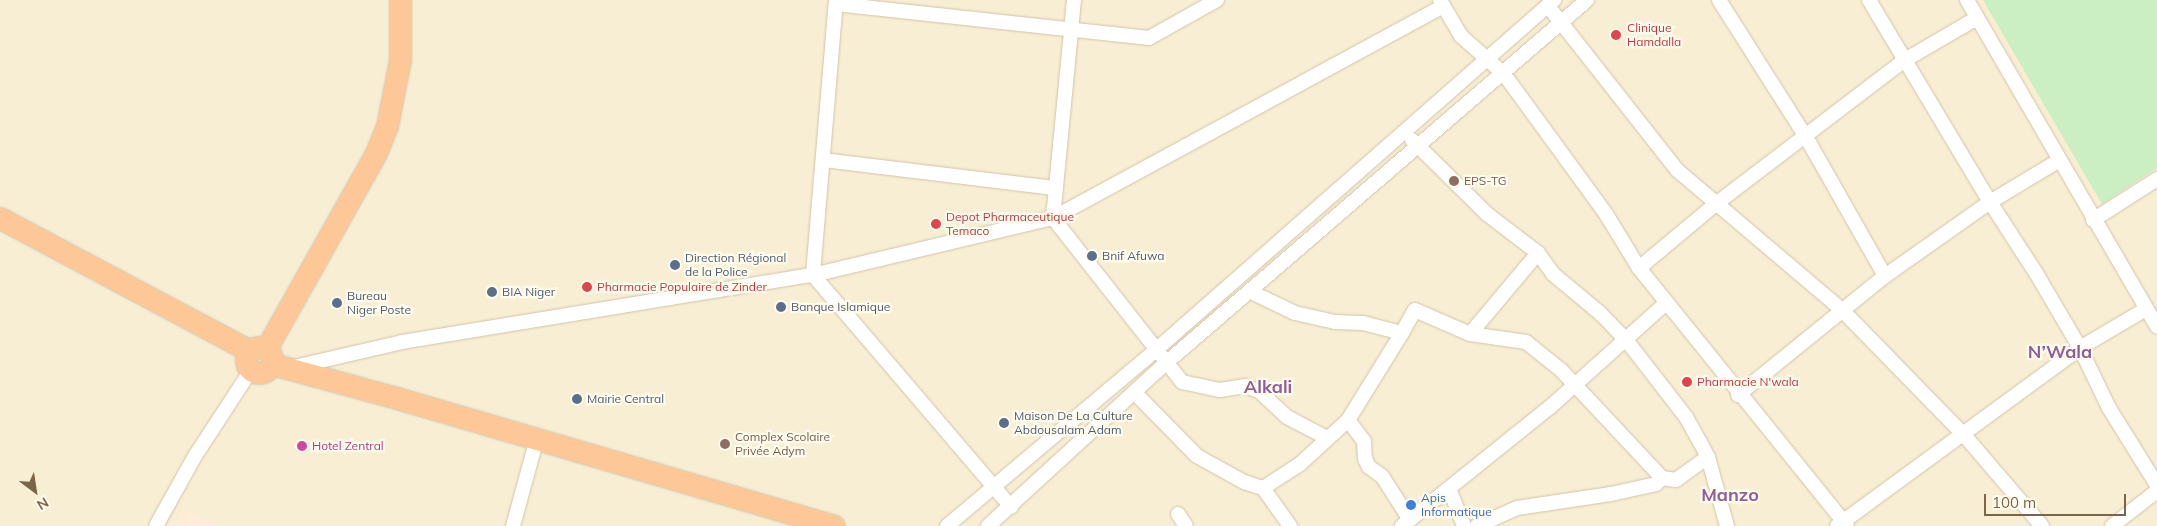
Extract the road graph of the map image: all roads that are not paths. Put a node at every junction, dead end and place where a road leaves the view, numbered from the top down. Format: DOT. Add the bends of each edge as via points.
graph roads {
  1 [pos="391,0"];
  2 [pos="400,0"];
  3 [pos="1074,0"];
  4 [pos="1217,0"];
  5 [pos="1587,0"];
  6 [pos="1720,0"];
  7 [pos="1869,0"];
  8 [pos="1966,0"];
  9 [pos="836,2"];
  10 [pos="1441,3"];
  11 [pos="1551,3"];
  12 [pos="1977,18"];
  13 [pos="1562,23"];
  14 [pos="1070,30"];
  15 [pos="1487,58"];
  16 [pos="1905,60"];
  17 [pos="1504,74"];
  18 [pos="1404,133"];
  19 [pos="1806,137"];
  20 [pos="1418,146"];
  21 [pos="824,160"];
  22 [pos="2058,161"];
  23 [pos="2157,179"];
  24 [pos="1053,188"];
  25 [pos="1990,202"];
  26 [pos="1717,203"];
  27 [pos="0,218"];
  28 [pos="1053,218"];
  29 [pos="2093,220"];
  30 [pos="0,228"];
  31 [pos="1538,253"];
  32 [pos="1639,268"];
  33 [pos="813,275"];
  34 [pos="1885,276"];
  35 [pos="1251,292"];
  36 [pos="1666,303"];
  37 [pos="2146,309"];
  38 [pos="1843,311"];
  39 [pos="2157,327"];
  40 [pos="1402,333"];
  41 [pos="1470,334"];
  42 [pos="1627,341"];
  43 [pos="2080,348"];
  44 [pos="1157,349"];
  45 [pos="262,359"];
  46 [pos="1166,363"];
  47 [pos="1574,387"];
  48 [pos="1134,393"];
  49 [pos="1738,395"];
  50 [pos="1348,420"];
  51 [pos="1964,435"];
  52 [pos="538,438"];
  53 [pos="1327,438"];
  54 [pos="1708,457"];
  55 [pos="1662,478"];
  56 [pos="994,484"];
  57 [pos="2157,485"];
  58 [pos="1263,488"];
  59 [pos="2157,490"];
  60 [pos="1450,491"];
  61 [pos="1011,507"];
  62 [pos="1406,523"];
  63 [pos="2122,523"];
  64 [pos="1842,524"];
  65 [pos="156,526"];
  66 [pos="513,526"];
  67 [pos="834,526"];
  68 [pos="948,526"];
  69 [pos="988,526"];
  70 [pos="1290,526"];
  71 [pos="1464,526"];
  72 [pos="1477,526"];
  73 [pos="1727,526"];
  74 [pos="2042,526"];
  1 -- 45 [label="highway" via="391,64 378,121"];
  2 -- 45 [label="highway" via="400,60 387,126 376,153"];
  3 -- 14 [label="street"];
  4 -- 14 [label="street" via="1149,38"];
  5 -- 13 [label="street"];
  6 -- 19 [label="street"];
  7 -- 16 [label="street"];
  8 -- 12 [label="street"];
  9 -- 14 [label="street"];
  9 -- 21 [label="street"];
  10 -- 15 [label="street" via="1461,36"];
  10 -- 28 [label="street"];
  11 -- 13 [label="street"];
  11 -- 15 [label="street"];
  12 -- 16 [label="street"];
  12 -- 22 [label="street"];
  13 -- 17 [label="street"];
  13 -- 26 [label="street" via="1658,149"];
  14 -- 24 [label="street"];
  15 -- 17 [label="street"];
  15 -- 18 [label="street"];
  16 -- 19 [label="street"];
  16 -- 25 [label="street"];
  17 -- 20 [label="street"];
  17 -- 32 [label="street" via="1606,214"];
  18 -- 20 [label="street"];
  18 -- 44 [label="street"];
  19 -- 26 [label="street"];
  19 -- 34 [label="street"];
  20 -- 31 [label="street" via="1486,214"];
  20 -- 35 [label="street"];
  21 -- 24 [label="street"];
  21 -- 33 [label="street"];
  22 -- 25 [label="street"];
  22 -- 29 [label="street"];
  23 -- 29 [label="street"];
  24 -- 28 [label="street"];
  25 -- 34 [label="street"];
  25 -- 43 [label="street"];
  26 -- 32 [label="street"];
  26 -- 38 [label="street"];
  27 -- 45 [label="highway"];
  28 -- 33 [label="street"];
  28 -- 44 [label="street"];
  29 -- 37 [label="street"];
  30 -- 45 [label="highway"];
  31 -- 41 [label="street"];
  31 -- 42 [label="street" via="1554,274"];
  32 -- 36 [label="street"];
  33 -- 45 [label="street" via="402,342"];
  33 -- 56 [label="street"];
  34 -- 38 [label="street"];
  35 -- 40 [label="street" via="1295,312"];
  35 -- 46 [label="street"];
  36 -- 42 [label="street"];
  36 -- 49 [label="street"];
  37 -- 39 [label="street"];
  37 -- 43 [label="street"];
  38 -- 49 [label="street"];
  38 -- 51 [label="street"];
  40 -- 41 [label="street" via="1415,310"];
  40 -- 50 [label="street"];
  41 -- 47 [label="street" via="1526,342 1561,370"];
  42 -- 47 [label="street"];
  42 -- 54 [label="street" via="1686,417"];
  43 -- 51 [label="street"];
  43 -- 57 [label="street" via="2109,408"];
  44 -- 46 [label="street"];
  44 -- 56 [label="street"];
  45 -- 52 [label="highway"];
  45 -- 65 [label="street" via="194,456"];
  46 -- 48 [label="street"];
  46 -- 53 [label="street" via="1186,385 1220,390 1245,386 1259,391 1287,417"];
  47 -- 55 [label="street" via="1618,428"];
  47 -- 60 [label="street"];
  48 -- 58 [label="street" via="1198,456 1244,482"];
  48 -- 61 [label="street"];
  49 -- 64 [label="street"];
  50 -- 53 [label="street"];
  50 -- 62 [label="street" via="1364,441 1369,467 1382,476"];
  51 -- 64 [label="street"];
  51 -- 74 [label="street"];
  52 -- 66 [label="street"];
  52 -- 67 [label="highway"];
  53 -- 58 [label="street" via="1300,464"];
  54 -- 55 [label="street" via="1676,480"];
  54 -- 73 [label="street"];
  55 -- 72 [label="street" via="1656,484 1611,494 1517,508"];
  56 -- 61 [label="street"];
  56 -- 68 [label="street"];
  58 -- 70 [label="street"];
  59 -- 63 [label="street"];
  60 -- 62 [label="street"];
  60 -- 71 [label="street"];
  61 -- 69 [label="street"];
}
